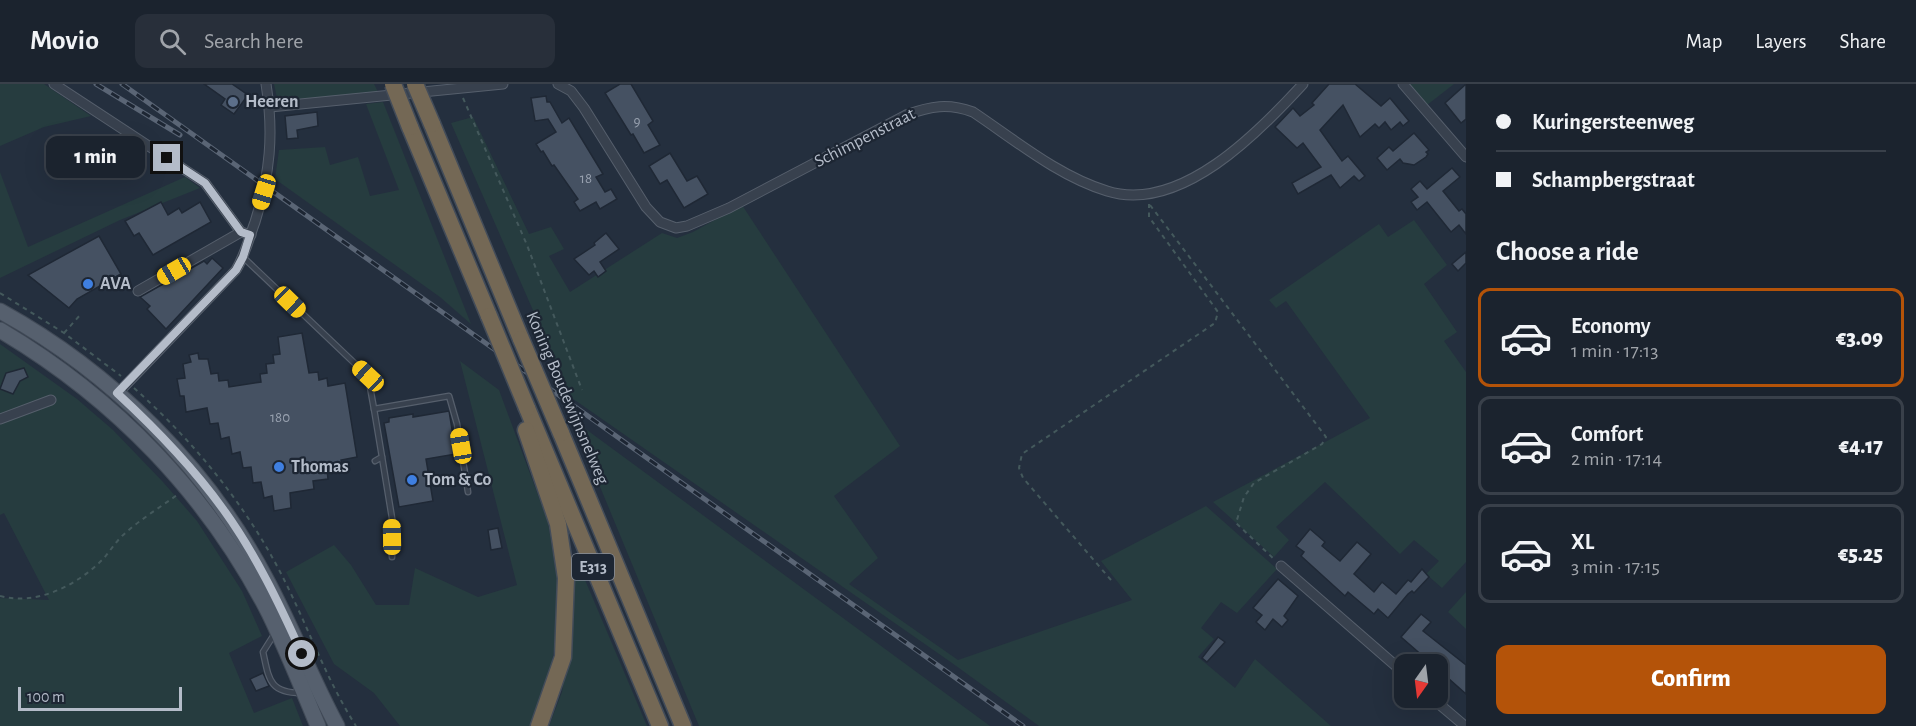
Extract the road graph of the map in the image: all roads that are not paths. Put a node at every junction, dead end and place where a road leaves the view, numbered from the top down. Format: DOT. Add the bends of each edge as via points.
graph roads {
  1 [pos="54,84"];
  2 [pos="266,84"];
  3 [pos="393,84"];
  4 [pos="415,84"];
  5 [pos="503,84"];
  6 [pos="558,84"];
  7 [pos="1303,84"];
  8 [pos="1403,84"];
  9 [pos="481,86"];
  10 [pos="459,88"];
  11 [pos="270,107"];
  12 [pos="1466,157"];
  13 [pos="246,233"];
  14 [pos="243,257"];
  15 [pos="138,291"];
  16 [pos="0,311"];
  17 [pos="0,330"];
  18 [pos="123,388"];
  19 [pos="51,400"];
  20 [pos="527,408"];
  21 [pos="374,409"];
  22 [pos="0,419"];
  23 [pos="382,457"];
  24 [pos="375,460"];
  25 [pos="468,492"];
  26 [pos="393,557"];
  27 [pos="1281,566"];
  28 [pos="276,630"];
  29 [pos="1394,664"];
  30 [pos="304,693"];
  31 [pos="1444,708"];
  32 [pos="318,726"];
  33 [pos="337,726"];
  34 [pos="540,726"];
  35 [pos="660,726"];
  36 [pos="683,726"];
  37 [pos="1465,726"];
  1 -- 13 [label="street" via="205,183"];
  2 -- 11 [label="street"];
  3 -- 20 [label="highway, E313, bridge"];
  4 -- 36 [label="highway, Koning Boudewijnsnelweg / E313, bridge"];
  5 -- 9 [label="street"];
  6 -- 7 [label="street, Schimpenstraat" via="571,91 584,108 646,207 660,222 676,228 729,208 906,115 942,105 973,112 1054,166 1091,185 1124,195 1146,195 1207,171 1276,114"];
  8 -- 12 [label="street"];
  9 -- 10 [label="street"];
  10 -- 11 [label="street"];
  11 -- 13 [label="street" via="267,178"];
  13 -- 14 [label="street"];
  13 -- 15 [label="street"];
  14 -- 18 [label="street" via="236,270"];
  14 -- 21 [label="lane" via="368,376"];
  16 -- 18 [label="main road"];
  17 -- 28 [label="main road" via="36,351 108,406 148,444 215,525 247,573"];
  18 -- 33 [label="main road" via="224,510 265,577"];
  19 -- 22 [label="street"];
  20 -- 34 [label="highway" via="526,431 558,524 566,578 563,657"];
  20 -- 35 [label="highway, E313"];
  21 -- 23 [label="lane"];
  21 -- 25 [label="lane" via="449,396"];
  23 -- 24 [label="lane"];
  23 -- 26 [label="lane" via="392,518"];
  27 -- 29 [label="street"];
  28 -- 30 [label="main road"];
  28 -- 30 [label="lane" via="263,652 268,677 278,690"];
  30 -- 32 [label="main road"];
  31 -- 37 [label="street"];
}
